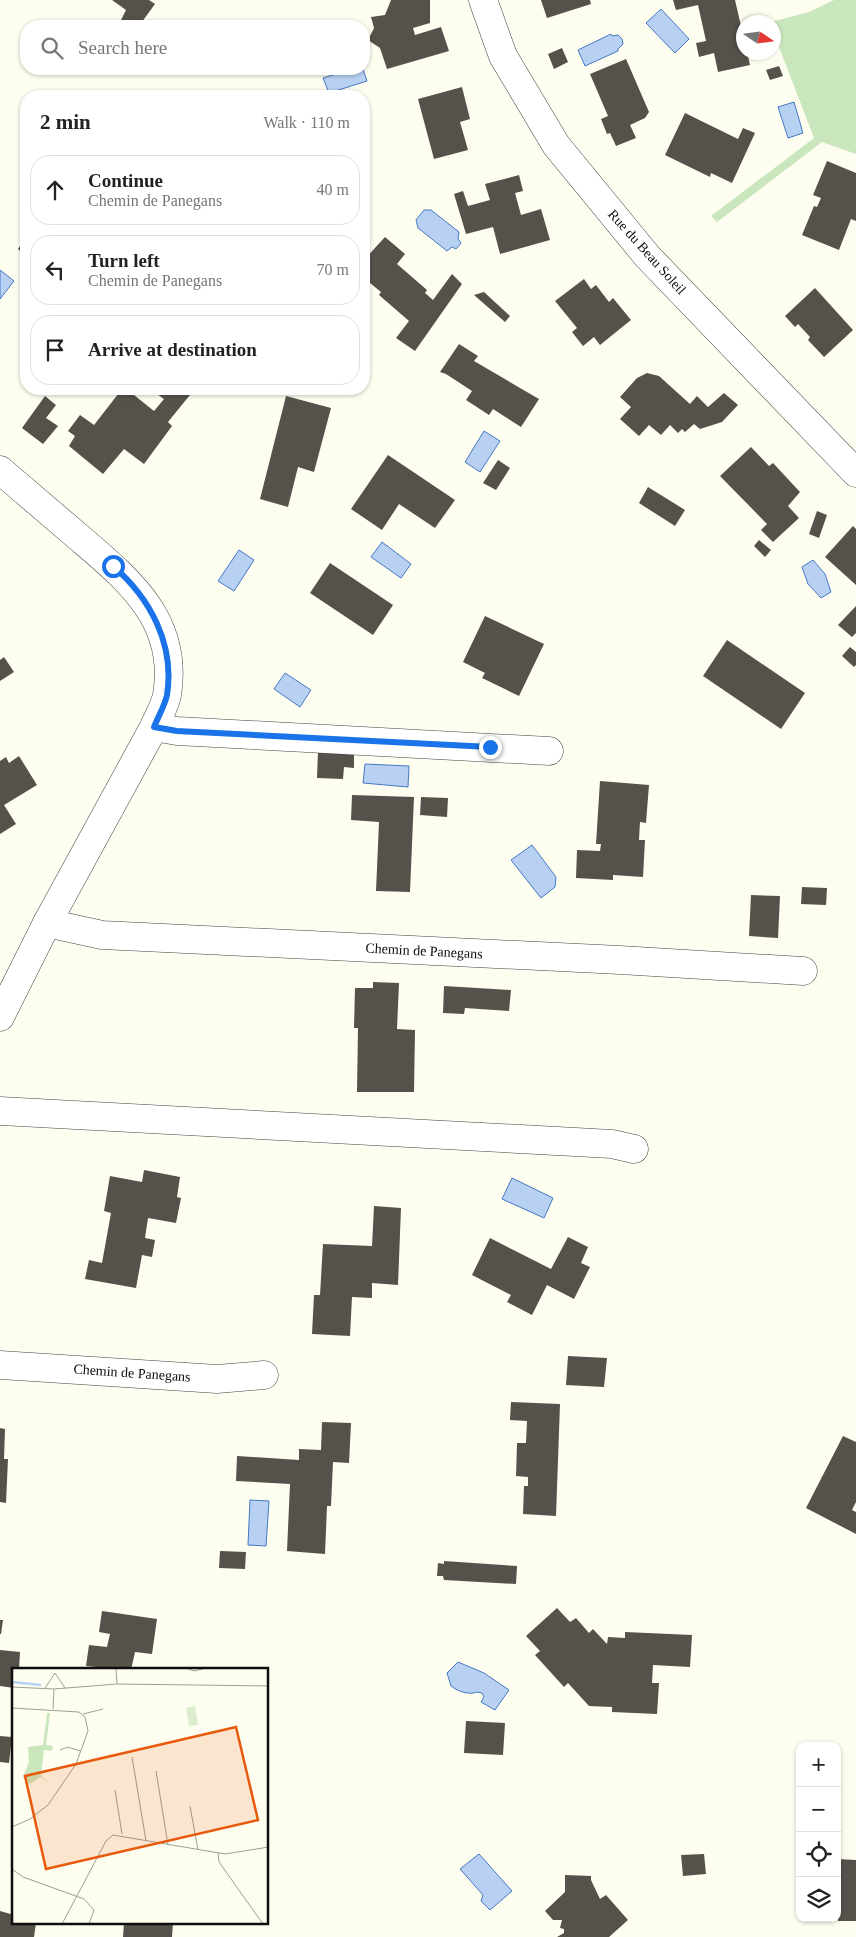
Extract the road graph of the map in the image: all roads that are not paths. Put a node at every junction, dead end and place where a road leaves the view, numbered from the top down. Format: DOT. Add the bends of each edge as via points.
graph roads {
  1 [pos="483,0"];
  2 [pos="0,470"];
  3 [pos="856,474"];
  4 [pos="154,727"];
  5 [pos="549,750"];
  6 [pos="46,923"];
  7 [pos="803,971"];
  8 [pos="0,1017"];
  9 [pos="0,1111"];
  10 [pos="634,1149"];
  11 [pos="0,1365"];
  12 [pos="264,1375"];
  1 -- 3 [label="street, Rue du Beau Soleil" via="503,56 556,145 647,256"];
  2 -- 4 [label="street" via="124,576 148,606 162,632 169,674 166,697"];
  4 -- 5 [label="street" via="177,731"];
  4 -- 6 [label="street"];
  6 -- 7 [label="street, Chemin de Panegans" via="102,935"];
  6 -- 8 [label="street"];
  9 -- 10 [label="street" via="602,1144"];
  11 -- 12 [label="street, Chemin de Panegans" via="216,1379"];
}
